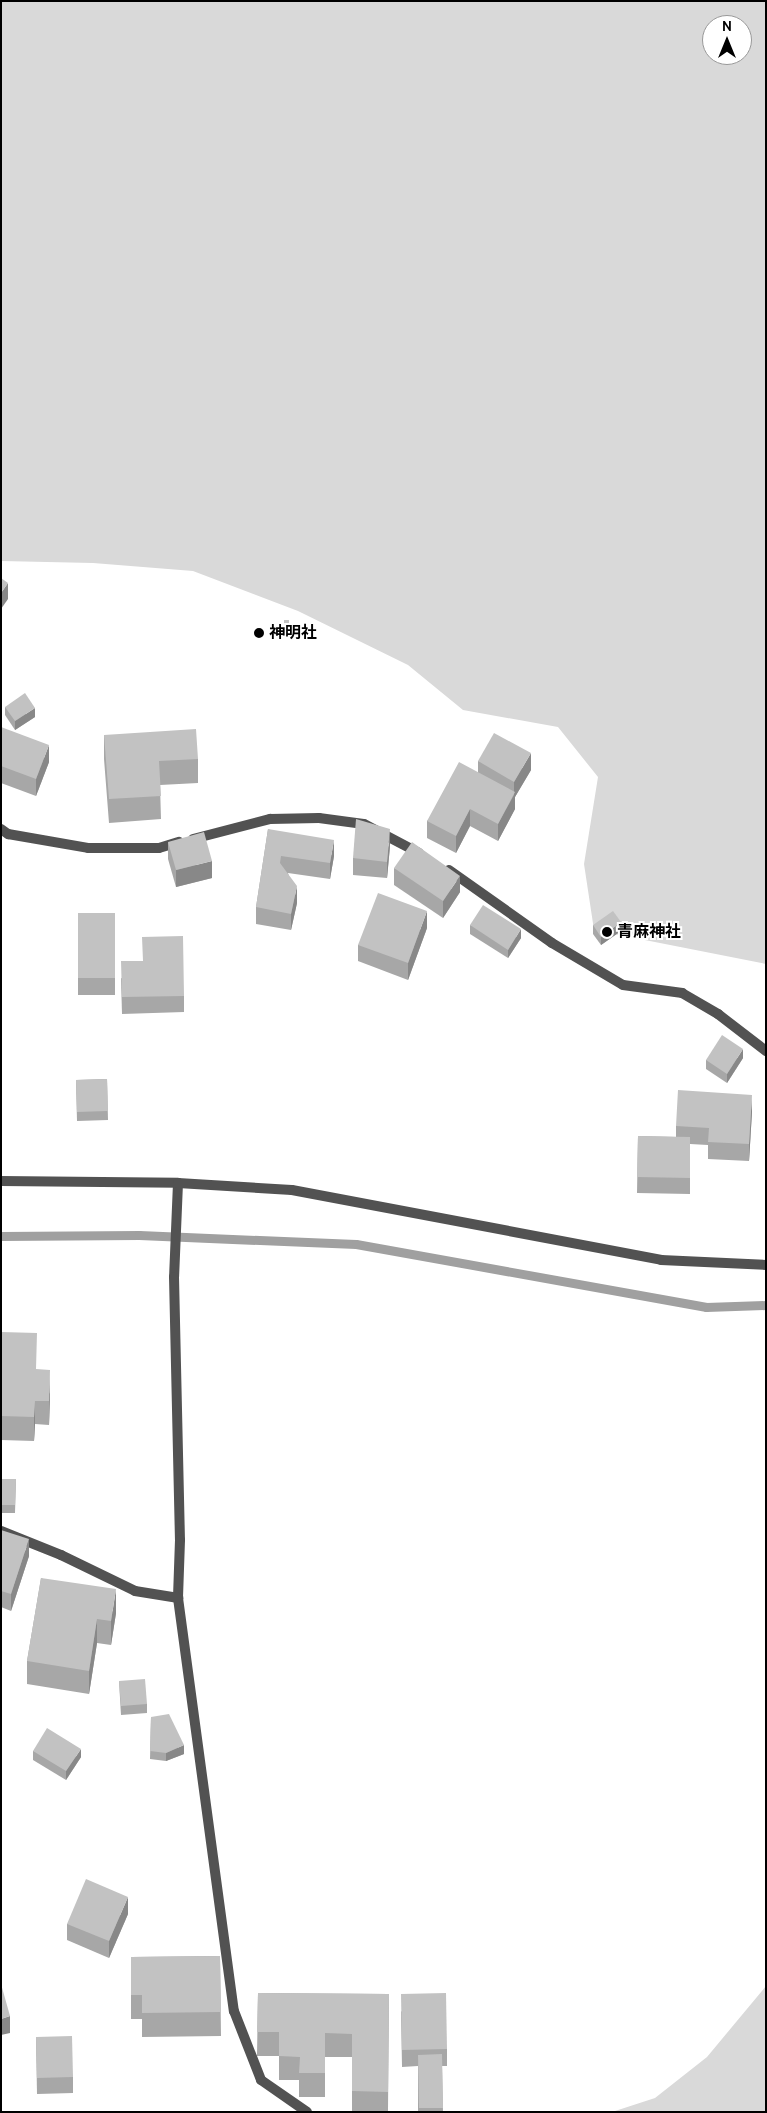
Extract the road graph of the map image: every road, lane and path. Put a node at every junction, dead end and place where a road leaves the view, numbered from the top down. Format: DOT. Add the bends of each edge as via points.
graph roads {
  1 [pos="1,829"];
  2 [pos="766,1051"];
  3 [pos="1,1181"];
  4 [pos="178,1182"];
  5 [pos="766,1265"];
  6 [pos="1,1531"];
  7 [pos="178,1598"];
  8 [pos="307,2112"];
  1 -- 2 [label="street" via="8,834 88,848 159,848 270,819 319,818 364,824 464,878 552,943 623,985 682,993 718,1014"];
  3 -- 4 [label="street"];
  4 -- 5 [label="street" via="292,1190 661,1260"];
  4 -- 7 [label="street" via="174,1277 180,1540"];
  6 -- 7 [label="street" via="61,1555 135,1591"];
  7 -- 8 [label="street" via="234,2010 261,2080"];
}
